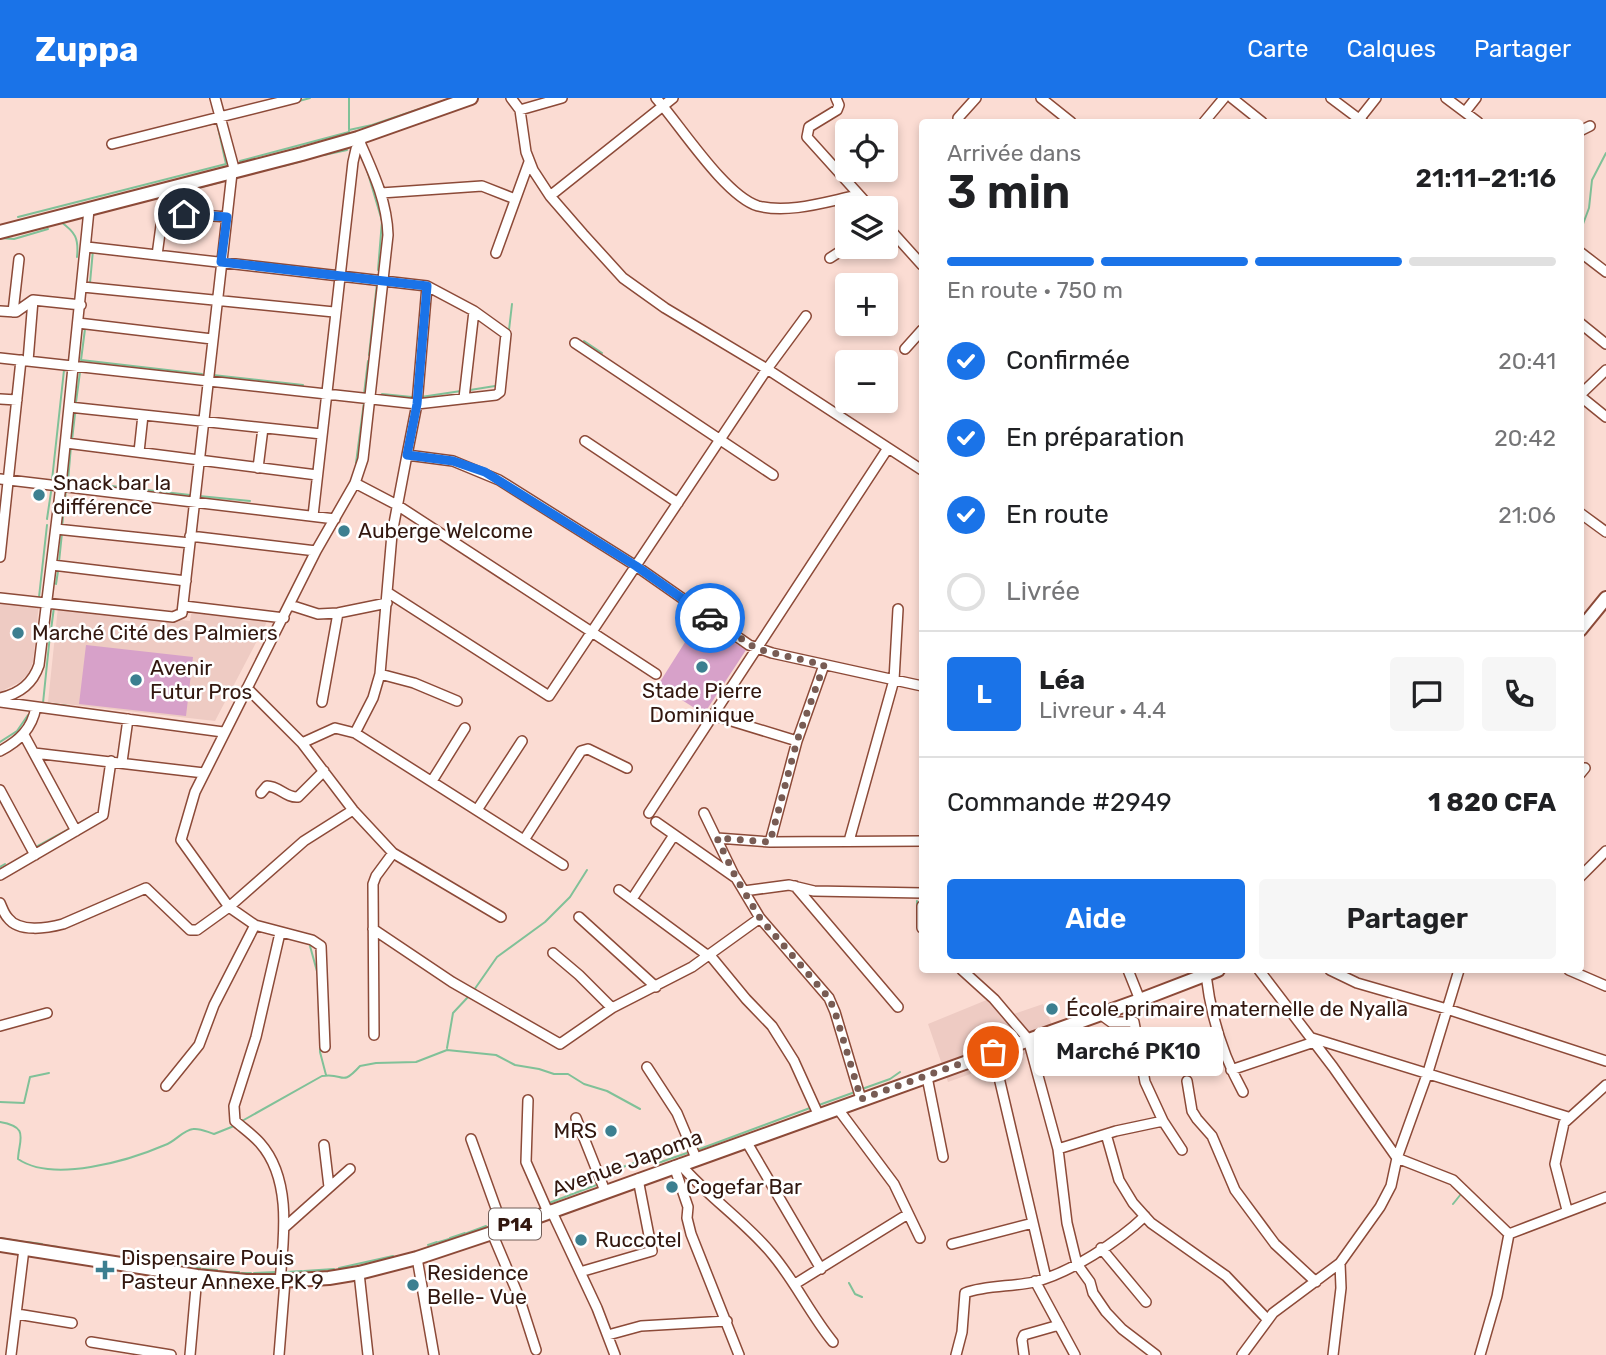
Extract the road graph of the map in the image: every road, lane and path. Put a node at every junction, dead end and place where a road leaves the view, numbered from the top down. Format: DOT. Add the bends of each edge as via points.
graph roads {
  1 [pos="215,98"];
  2 [pos="296,98"];
  3 [pos="471,98"];
  4 [pos="511,98"];
  5 [pos="562,98"];
  6 [pos="656,98"];
  7 [pos="673,98"];
  8 [pos="836,98"];
  9 [pos="976,98"];
  10 [pos="1041,98"];
  11 [pos="1224,98"];
  12 [pos="1232,98"];
  13 [pos="1331,98"];
  14 [pos="1376,98"];
  15 [pos="1446,98"];
  16 [pos="1476,98"];
  17 [pos="663,106"];
  18 [pos="520,110"];
  19 [pos="1465,112"];
  20 [pos="220,117"];
  21 [pos="958,118"];
  22 [pos="1067,119"];
  23 [pos="1206,119"];
  24 [pos="1258,119"];
  25 [pos="1356,119"];
  26 [pos="1362,119"];
  27 [pos="1474,119"];
  28 [pos="1590,125"];
  29 [pos="1584,129"];
  30 [pos="359,141"];
  31 [pos="112,144"];
  32 [pos="529,162"];
  33 [pos="234,173"];
  34 [pos="166,189"];
  35 [pos="381,193"];
  36 [pos="859,195"];
  37 [pos="551,196"];
  38 [pos="515,199"];
  39 [pos="89,210"];
  40 [pos="163,212"];
  41 [pos="227,217"];
  42 [pos="0,232"];
  43 [pos="898,238"];
  44 [pos="87,247"];
  45 [pos="496,253"];
  46 [pos="157,255"];
  47 [pos="835,255"];
  48 [pos="1584,255"];
  49 [pos="831,258"];
  50 [pos="19,259"];
  51 [pos="221,262"];
  52 [pos="919,262"];
  53 [pos="1606,272"];
  54 [pos="339,275"];
  55 [pos="383,280"];
  56 [pos="427,286"];
  57 [pos="83,287"];
  58 [pos="33,300"];
  59 [pos="217,300"];
  60 [pos="80,305"];
  61 [pos="0,311"];
  62 [pos="474,311"];
  63 [pos="334,312"];
  64 [pos="13,313"];
  65 [pos="806,316"];
  66 [pos="78,323"];
  67 [pos="1584,326"];
  68 [pos="919,333"];
  69 [pos="212,339"];
  70 [pos="575,343"];
  71 [pos="1606,344"];
  72 [pos="905,349"];
  73 [pos="0,358"];
  74 [pos="24,360"];
  75 [pos="73,366"];
  76 [pos="767,369"];
  77 [pos="1606,370"];
  78 [pos="207,382"];
  79 [pos="1584,391"];
  80 [pos="326,394"];
  81 [pos="464,398"];
  82 [pos="1584,398"];
  83 [pos="0,399"];
  84 [pos="17,400"];
  85 [pos="370,400"];
  86 [pos="417,404"];
  87 [pos="69,407"];
  88 [pos="143,415"];
  89 [pos="1606,417"];
  90 [pos="203,421"];
  91 [pos="262,428"];
  92 [pos="322,434"];
  93 [pos="0,438"];
  94 [pos="12,439"];
  95 [pos="720,439"];
  96 [pos="585,441"];
  97 [pos="65,443"];
  98 [pos="888,448"];
  99 [pos="139,452"];
  100 [pos="407,455"];
  101 [pos="198,460"];
  102 [pos="258,468"];
  103 [pos="919,468"];
  104 [pos="317,475"];
  105 [pos="773,475"];
  106 [pos="4,479"];
  107 [pos="355,483"];
  108 [pos="61,485"];
  109 [pos="193,502"];
  110 [pos="678,503"];
  111 [pos="397,505"];
  112 [pos="313,516"];
  113 [pos="1584,516"];
  114 [pos="335,519"];
  115 [pos="2,521"];
  116 [pos="56,529"];
  117 [pos="1606,532"];
  118 [pos="190,540"];
  119 [pos="316,551"];
  120 [pos="0,557"];
  121 [pos="52,565"];
  122 [pos="636,566"];
  123 [pos="186,581"];
  124 [pos="387,592"];
  125 [pos="0,598"];
  126 [pos="1606,598"];
  127 [pos="48,603"];
  128 [pos="387,603"];
  129 [pos="290,605"];
  130 [pos="184,606"];
  131 [pos="898,609"];
  132 [pos="338,613"];
  133 [pos="284,618"];
  134 [pos="1584,625"];
  135 [pos="591,633"];
  136 [pos="757,649"];
  137 [pos="824,665"];
  138 [pos="380,674"];
  139 [pos="656,674"];
  140 [pos="894,680"];
  141 [pos="919,685"];
  142 [pos="247,688"];
  143 [pos="0,700"];
  144 [pos="457,701"];
  145 [pos="322,702"];
  146 [pos="36,707"];
  147 [pos="712,715"];
  148 [pos="128,719"];
  149 [pos="465,728"];
  150 [pos="223,733"];
  151 [pos="355,733"];
  152 [pos="24,735"];
  153 [pos="522,741"];
  154 [pos="797,741"];
  155 [pos="302,743"];
  156 [pos="0,751"];
  157 [pos="34,753"];
  158 [pos="111,761"];
  159 [pos="122,762"];
  160 [pos="627,768"];
  161 [pos="324,771"];
  162 [pos="204,773"];
  163 [pos="432,781"];
  164 [pos="0,790"];
  165 [pos="261,793"];
  166 [pos="353,810"];
  167 [pos="477,810"];
  168 [pos="704,813"];
  169 [pos="76,831"];
  170 [pos="674,835"];
  171 [pos="717,838"];
  172 [pos="524,840"];
  173 [pos="849,841"];
  174 [pos="919,841"];
  175 [pos="770,842"];
  176 [pos="1606,851"];
  177 [pos="393,853"];
  178 [pos="35,855"];
  179 [pos="1597,860"];
  180 [pos="563,865"];
  181 [pos="1606,868"];
  182 [pos="1584,873"];
  183 [pos="0,875"];
  184 [pos="736,878"];
  185 [pos="795,885"];
  186 [pos="619,890"];
  187 [pos="744,891"];
  188 [pos="919,893"];
  189 [pos="632,899"];
  190 [pos="0,903"];
  191 [pos="229,907"];
  192 [pos="501,917"];
  193 [pos="579,917"];
  194 [pos="760,918"];
  195 [pos="256,925"];
  196 [pos="373,929"];
  197 [pos="280,933"];
  198 [pos="553,953"];
  199 [pos="708,955"];
  200 [pos="965,973"];
  201 [pos="1129,973"];
  202 [pos="1211,973"];
  203 [pos="1261,973"];
  204 [pos="1336,973"];
  205 [pos="1458,973"];
  206 [pos="1576,973"];
  207 [pos="1206,975"];
  208 [pos="1606,986"];
  209 [pos="656,987"];
  210 [pos="1140,1000"];
  211 [pos="898,1007"];
  212 [pos="612,1008"];
  213 [pos="1447,1009"];
  214 [pos="47,1013"];
  215 [pos="1100,1014"];
  216 [pos="0,1026"];
  217 [pos="374,1035"];
  218 [pos="1028,1039"];
  219 [pos="1313,1040"];
  220 [pos="325,1047"];
  221 [pos="993,1052"];
  222 [pos="1606,1061"];
  223 [pos="647,1067"];
  224 [pos="1231,1070"];
  225 [pos="1428,1072"];
  226 [pos="927,1077"];
  227 [pos="1187,1081"];
  228 [pos="1606,1085"];
  229 [pos="166,1086"];
  230 [pos="1243,1092"];
  231 [pos="861,1099"];
  232 [pos="528,1100"];
  233 [pos="838,1109"];
  234 [pos="819,1116"];
  235 [pos="576,1118"];
  236 [pos="1567,1118"];
  237 [pos="1163,1121"];
  238 [pos="1106,1133"];
  239 [pos="471,1139"];
  240 [pos="746,1141"];
  241 [pos="324,1144"];
  242 [pos="1058,1149"];
  243 [pos="1182,1150"];
  244 [pos="943,1157"];
  245 [pos="696,1158"];
  246 [pos="1396,1158"];
  247 [pos="677,1165"];
  248 [pos="350,1169"];
  249 [pos="638,1180"];
  250 [pos="329,1186"];
  251 [pos="604,1191"];
  252 [pos="1606,1197"];
  253 [pos="1567,1210"];
  254 [pos="550,1211"];
  255 [pos="908,1214"];
  256 [pos="1145,1216"];
  257 [pos="1033,1223"];
  258 [pos="285,1227"];
  259 [pos="497,1230"];
  260 [pos="1509,1234"];
  261 [pos="920,1238"];
  262 [pos="952,1244"];
  263 [pos="0,1245"];
  264 [pos="1101,1248"];
  265 [pos="24,1249"];
  266 [pos="417,1258"];
  267 [pos="1340,1263"];
  268 [pos="1077,1264"];
  269 [pos="821,1269"];
  270 [pos="580,1272"];
  271 [pos="359,1273"];
  272 [pos="197,1276"];
  273 [pos="1046,1278"];
  274 [pos="282,1281"];
  275 [pos="1035,1281"];
  276 [pos="1316,1282"];
  277 [pos="795,1284"];
  278 [pos="1146,1302"];
  279 [pos="17,1314"];
  280 [pos="1267,1319"];
  281 [pos="727,1321"];
  282 [pos="72,1323"];
  283 [pos="1059,1325"];
  284 [pos="608,1335"];
  285 [pos="91,1342"];
  286 [pos="834,1342"];
  287 [pos="536,1350"];
  288 [pos="11,1355"];
  289 [pos="171,1355"];
  290 [pos="190,1355"];
  291 [pos="279,1355"];
  292 [pos="368,1355"];
  293 [pos="434,1355"];
  294 [pos="615,1355"];
  295 [pos="739,1355"];
  296 [pos="956,1355"];
  297 [pos="1024,1355"];
  298 [pos="1075,1355"];
  299 [pos="1156,1355"];
  300 [pos="1242,1355"];
  301 [pos="1333,1355"];
  302 [pos="1480,1355"];
  1 -- 20 [label="street"];
  2 -- 20 [label="street"];
  3 -- 30 [label="main road"];
  4 -- 18 [label="street"];
  5 -- 18 [label="street"];
  6 -- 17 [label="street"];
  7 -- 17 [label="street"];
  8 -- 36 [label="street" via="837,110 809,127 807,136"];
  9 -- 21 [label="street"];
  10 -- 22 [label="street"];
  11 -- 23 [label="street"];
  12 -- 24 [label="street"];
  13 -- 25 [label="street"];
  14 -- 26 [label="street"];
  15 -- 19 [label="street"];
  16 -- 19 [label="street"];
  17 -- 36 [label="street" via="733,191 758,205 790,208"];
  17 -- 37 [label="street"];
  18 -- 32 [label="street"];
  19 -- 27 [label="street"];
  20 -- 31 [label="street"];
  20 -- 33 [label="street"];
  28 -- 29 [label="street"];
  30 -- 33 [label="main road"];
  30 -- 35 [label="street"];
  30 -- 54 [label="street"];
  32 -- 37 [label="street"];
  32 -- 38 [label="street"];
  33 -- 34 [label="main road"];
  33 -- 41 [label="street"];
  34 -- 39 [label="main road"];
  34 -- 40 [label="street"];
  35 -- 38 [label="street" via="482,186"];
  35 -- 55 [label="street" via="388,235"];
  37 -- 76 [label="street" via="603,257 644,295"];
  38 -- 45 [label="street"];
  39 -- 42 [label="main road"];
  39 -- 44 [label="street"];
  40 -- 41 [label="street"];
  40 -- 46 [label="street"];
  41 -- 51 [label="street"];
  43 -- 52 [label="street"];
  44 -- 46 [label="street"];
  44 -- 57 [label="street"];
  46 -- 51 [label="street"];
  47 -- 49 [label="street"];
  48 -- 53 [label="street"];
  50 -- 64 [label="street"];
  51 -- 54 [label="street"];
  51 -- 59 [label="street"];
  54 -- 55 [label="street"];
  54 -- 63 [label="street"];
  55 -- 56 [label="street"];
  55 -- 85 [label="street"];
  56 -- 62 [label="street"];
  56 -- 86 [label="street"];
  57 -- 59 [label="street"];
  57 -- 60 [label="street"];
  58 -- 60 [label="street"];
  58 -- 64 [label="street"];
  58 -- 74 [label="street"];
  59 -- 63 [label="street"];
  59 -- 69 [label="street"];
  60 -- 66 [label="street"];
  61 -- 64 [label="street"];
  62 -- 81 [label="street"];
  62 -- 81 [label="street" via="507,337 498,394"];
  63 -- 80 [label="street"];
  65 -- 76 [label="street"];
  66 -- 69 [label="street"];
  66 -- 75 [label="street"];
  67 -- 71 [label="street"];
  68 -- 72 [label="street"];
  69 -- 78 [label="street"];
  70 -- 95 [label="street"];
  73 -- 74 [label="street"];
  74 -- 75 [label="street"];
  74 -- 84 [label="street"];
  75 -- 78 [label="street"];
  75 -- 87 [label="street"];
  76 -- 95 [label="street"];
  76 -- 98 [label="street"];
  77 -- 79 [label="street"];
  78 -- 80 [label="street"];
  78 -- 90 [label="street"];
  80 -- 85 [label="street"];
  80 -- 92 [label="street"];
  81 -- 86 [label="street"];
  82 -- 89 [label="street"];
  83 -- 84 [label="street"];
  84 -- 94 [label="street"];
  85 -- 86 [label="street"];
  85 -- 107 [label="street" via="363,459"];
  86 -- 100 [label="street"];
  87 -- 88 [label="street"];
  87 -- 97 [label="street"];
  88 -- 90 [label="street"];
  88 -- 99 [label="street"];
  90 -- 91 [label="street"];
  90 -- 101 [label="street"];
  91 -- 92 [label="street"];
  91 -- 102 [label="street"];
  92 -- 104 [label="street"];
  93 -- 94 [label="street"];
  94 -- 106 [label="street"];
  95 -- 105 [label="street"];
  95 -- 110 [label="street"];
  96 -- 110 [label="street"];
  97 -- 99 [label="street"];
  97 -- 108 [label="street"];
  98 -- 103 [label="street"];
  98 -- 136 [label="street"];
  99 -- 101 [label="street"];
  100 -- 111 [label="street"];
  100 -- 122 [label="street" via="453,461 485,472"];
  101 -- 102 [label="street"];
  101 -- 109 [label="street"];
  102 -- 104 [label="street"];
  104 -- 112 [label="street"];
  106 -- 108 [label="street"];
  106 -- 115 [label="street"];
  107 -- 111 [label="street"];
  107 -- 114 [label="street"];
  108 -- 109 [label="street"];
  108 -- 116 [label="street"];
  109 -- 112 [label="street"];
  109 -- 118 [label="street"];
  110 -- 122 [label="street"];
  111 -- 124 [label="street"];
  111 -- 135 [label="street"];
  112 -- 114 [label="street"];
  113 -- 117 [label="street"];
  114 -- 119 [label="street"];
  115 -- 120 [label="street"];
  116 -- 118 [label="street"];
  116 -- 121 [label="street"];
  118 -- 119 [label="street"];
  118 -- 123 [label="street"];
  119 -- 129 [label="street"];
  121 -- 123 [label="street"];
  121 -- 127 [label="street"];
  122 -- 135 [label="street"];
  122 -- 136 [label="street"];
  123 -- 130 [label="street"];
  124 -- 128 [label="street"];
  124 -- 135 [label="street" via="549,696"];
  125 -- 127 [label="street"];
  126 -- 134 [label="main road"];
  127 -- 130 [label="street" via="173,617 182,614"];
  127 -- 143 [label="street" via="35,676 20,691"];
  128 -- 132 [label="street"];
  128 -- 138 [label="street"];
  129 -- 132 [label="street" via="318,614"];
  129 -- 133 [label="street"];
  130 -- 133 [label="street"];
  131 -- 140 [label="street"];
  132 -- 145 [label="street"];
  133 -- 142 [label="street"];
  135 -- 139 [label="street"];
  136 -- 137 [label="street"];
  136 -- 147 [label="street"];
  137 -- 140 [label="street"];
  137 -- 154 [label="street"];
  138 -- 144 [label="street" via="414,682"];
  138 -- 151 [label="street"];
  140 -- 141 [label="street"];
  140 -- 173 [label="street"];
  142 -- 150 [label="street"];
  142 -- 155 [label="street"];
  143 -- 146 [label="street"];
  146 -- 148 [label="street"];
  146 -- 152 [label="street"];
  147 -- 154 [label="street"];
  147 -- 170 [label="street" via="652,818"];
  148 -- 150 [label="street"];
  148 -- 159 [label="street"];
  149 -- 163 [label="street"];
  150 -- 162 [label="street"];
  151 -- 155 [label="street" via="335,728"];
  151 -- 163 [label="street"];
  152 -- 156 [label="street"];
  152 -- 157 [label="street"];
  153 -- 167 [label="street"];
  154 -- 175 [label="street"];
  155 -- 161 [label="street"];
  157 -- 158 [label="street"];
  157 -- 169 [label="street"];
  158 -- 159 [label="street"];
  158 -- 169 [label="street" via="103,815"];
  159 -- 162 [label="street"];
  160 -- 172 [label="street" via="588,749 581,751"];
  161 -- 165 [label="street" via="299,797 272,786"];
  161 -- 166 [label="street"];
  162 -- 191 [label="street" via="181,840"];
  163 -- 167 [label="street"];
  164 -- 178 [label="street"];
  166 -- 177 [label="street"];
  166 -- 191 [label="street" via="304,841"];
  167 -- 172 [label="street"];
  168 -- 171 [label="street"];
  169 -- 178 [label="street"];
  170 -- 184 [label="street"];
  170 -- 189 [label="street"];
  171 -- 175 [label="street"];
  171 -- 184 [label="street"];
  172 -- 180 [label="street"];
  173 -- 174 [label="street"];
  173 -- 175 [label="street"];
  176 -- 179 [label="street"];
  177 -- 192 [label="street"];
  177 -- 196 [label="street" via="373,884"];
  178 -- 183 [label="street"];
  179 -- 181 [label="street"];
  179 -- 182 [label="street"];
  184 -- 187 [label="street"];
  185 -- 187 [label="street"];
  185 -- 188 [label="street" via="814,891"];
  185 -- 211 [label="street"];
  186 -- 189 [label="street"];
  187 -- 194 [label="street"];
  189 -- 199 [label="street"];
  190 -- 191 [label="street" via="16,924 48,928 146,888 194,931"];
  191 -- 195 [label="street"];
  193 -- 209 [label="street"];
  194 -- 199 [label="street"];
  194 -- 231 [label="street" via="829,998"];
  195 -- 197 [label="street"];
  195 -- 229 [label="street" via="214,1005 199,1045"];
  196 -- 212 [label="street" via="557,1043"];
  196 -- 217 [label="street"];
  197 -- 220 [label="street" via="321,946"];
  197 -- 258 [label="street" via="234,1116 261,1144 276,1171"];
  198 -- 212 [label="street"];
  199 -- 209 [label="street"];
  199 -- 234 [label="street" via="772,1026"];
  200 -- 218 [label="street"];
  201 -- 210 [label="street"];
  202 -- 207 [label="main road, P14"];
  203 -- 219 [label="street"];
  204 -- 213 [label="street"];
  205 -- 213 [label="street"];
  206 -- 208 [label="street"];
  207 -- 210 [label="main road, P14"];
  207 -- 224 [label="street" via="1212,1014"];
  209 -- 212 [label="street"];
  210 -- 215 [label="main road, P14"];
  213 -- 222 [label="street"];
  213 -- 225 [label="street"];
  214 -- 216 [label="street"];
  215 -- 218 [label="main road, P14"];
  215 -- 237 [label="street" via="1111,1022 1134,1022 1145,1082"];
  218 -- 221 [label="main road, Avenue Japoma / P14"];
  218 -- 242 [label="street"];
  219 -- 224 [label="street"];
  219 -- 225 [label="street"];
  219 -- 246 [label="street"];
  221 -- 226 [label="main road, Avenue Japoma / P14"];
  221 -- 257 [label="street"];
  223 -- 245 [label="street" via="670,1100"];
  224 -- 230 [label="street"];
  225 -- 236 [label="street"];
  225 -- 246 [label="street"];
  226 -- 231 [label="main road, Avenue Japoma / P14"];
  226 -- 244 [label="street"];
  227 -- 276 [label="street" via="1192,1111 1212,1136 1235,1190 1275,1244"];
  228 -- 236 [label="street"];
  231 -- 233 [label="main road, Avenue Japoma / P14"];
  232 -- 254 [label="street" via="526,1162"];
  233 -- 234 [label="main road, Avenue Japoma / P14"];
  233 -- 255 [label="street" via="894,1184"];
  234 -- 240 [label="main road, Avenue Japoma / P14"];
  235 -- 251 [label="street"];
  236 -- 253 [label="street" via="1555,1158"];
  237 -- 238 [label="street"];
  237 -- 243 [label="street"];
  238 -- 242 [label="street"];
  238 -- 256 [label="street" via="1119,1180"];
  239 -- 259 [label="street"];
  240 -- 245 [label="main road, Avenue Japoma / P14"];
  240 -- 269 [label="street"];
  241 -- 250 [label="street"];
  242 -- 268 [label="street"];
  245 -- 247 [label="main road, Avenue Japoma / P14"];
  246 -- 260 [label="street" via="1453,1180"];
  246 -- 267 [label="street" via="1386,1197"];
  247 -- 249 [label="main road, Avenue Japoma / P14"];
  247 -- 277 [label="street" via="772,1252"];
  247 -- 281 [label="street" via="691,1234"];
  248 -- 250 [label="street"];
  249 -- 251 [label="main road, Avenue Japoma / P14"];
  249 -- 270 [label="street" via="652,1251"];
  250 -- 258 [label="street"];
  251 -- 254 [label="main road, Avenue Japoma / P14"];
  252 -- 253 [label="street"];
  253 -- 260 [label="street"];
  254 -- 259 [label="main road, Avenue Japoma / P14"];
  254 -- 270 [label="street"];
  255 -- 261 [label="street"];
  255 -- 269 [label="street"];
  256 -- 264 [label="street"];
  256 -- 280 [label="street" via="1226,1276"];
  257 -- 262 [label="street"];
  257 -- 273 [label="street"];
  258 -- 274 [label="street"];
  259 -- 266 [label="main road, Avenue Japoma / P14"];
  259 -- 287 [label="street"];
  260 -- 302 [label="street"];
  263 -- 265 [label="main road, Avenue Japoma / P14"];
  264 -- 268 [label="street"];
  264 -- 278 [label="street"];
  265 -- 272 [label="main road, Avenue Japoma / P14"];
  265 -- 279 [label="street"];
  266 -- 271 [label="main road, Avenue Japoma / P14"];
  266 -- 293 [label="street"];
  267 -- 276 [label="street"];
  267 -- 301 [label="street"];
  268 -- 273 [label="street"];
  268 -- 299 [label="street" via="1106,1312"];
  269 -- 277 [label="street"];
  270 -- 284 [label="street"];
  271 -- 274 [label="main road, Avenue Japoma / P14"];
  271 -- 292 [label="street"];
  272 -- 274 [label="main road, Avenue Japoma / P14"];
  272 -- 290 [label="street"];
  273 -- 275 [label="street"];
  274 -- 291 [label="street"];
  275 -- 283 [label="street"];
  275 -- 296 [label="street" via="965,1293"];
  276 -- 280 [label="street"];
  277 -- 286 [label="street"];
  279 -- 282 [label="street"];
  279 -- 288 [label="street"];
  280 -- 300 [label="street"];
  281 -- 284 [label="street" via="648,1325"];
  281 -- 295 [label="street"];
  283 -- 297 [label="street" via="1024,1335"];
  283 -- 298 [label="street"];
  284 -- 294 [label="street"];
  285 -- 289 [label="street"];
}
